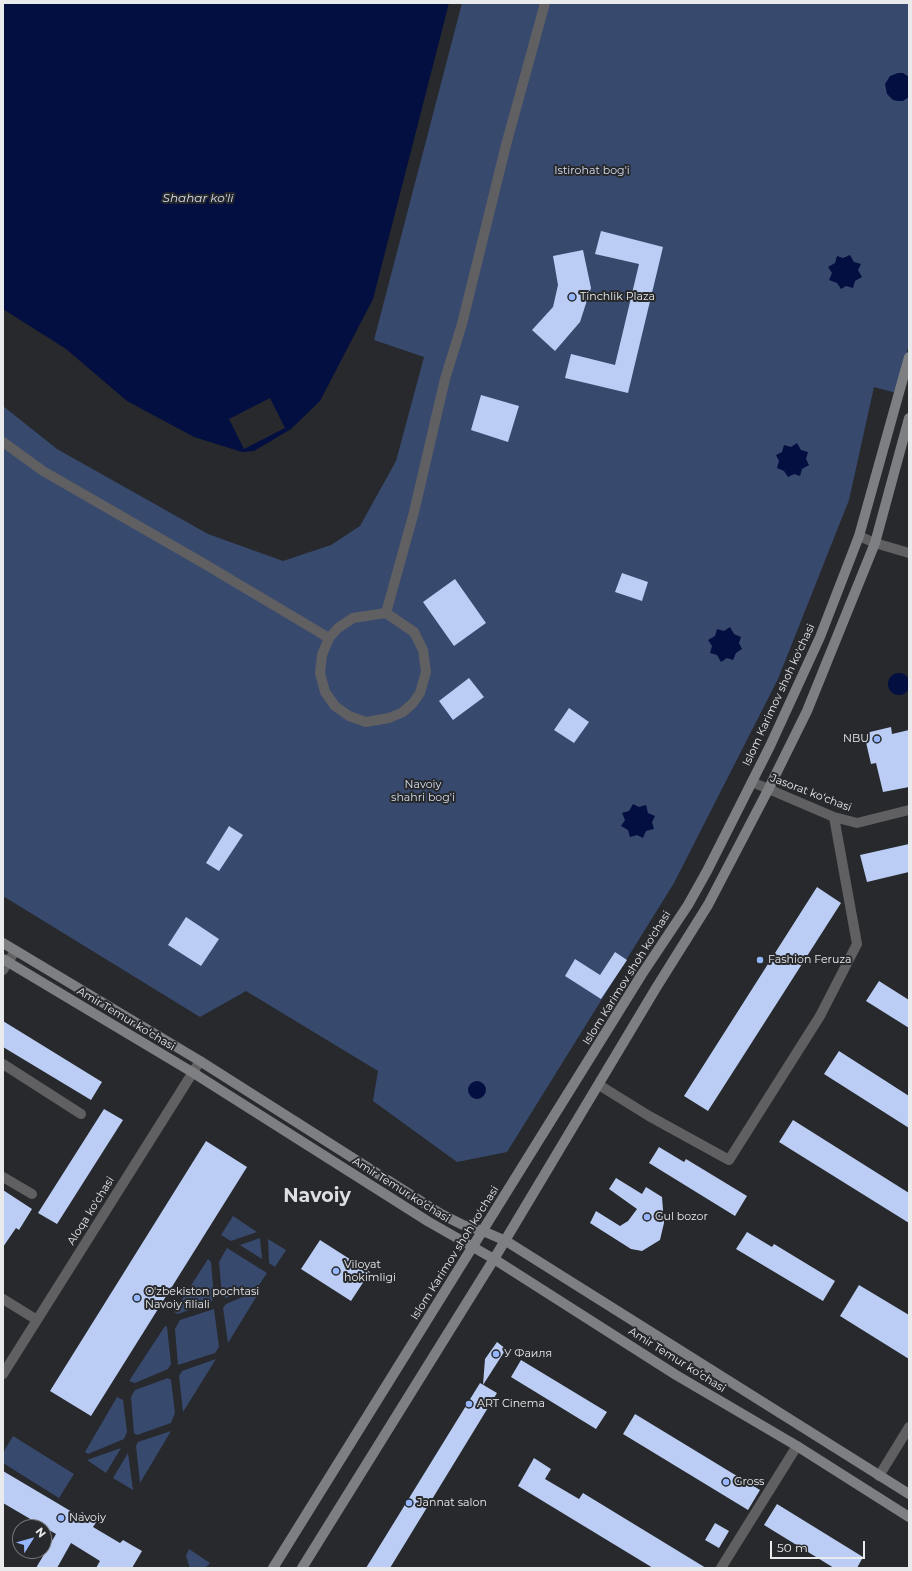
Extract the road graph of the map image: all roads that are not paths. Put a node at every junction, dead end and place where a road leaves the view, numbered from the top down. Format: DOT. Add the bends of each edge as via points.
graph roads {
  1 [pos="545,3"];
  2 [pos="909,357"];
  3 [pos="909,418"];
  4 [pos="3,442"];
  5 [pos="859,536"];
  6 [pos="875,543"];
  7 [pos="909,553"];
  8 [pos="386,613"];
  9 [pos="329,638"];
  10 [pos="752,782"];
  11 [pos="768,790"];
  12 [pos="909,810"];
  13 [pos="834,817"];
  14 [pos="3,943"];
  15 [pos="15,951"];
  16 [pos="5,964"];
  17 [pos="200,1061"];
  18 [pos="3,1064"];
  19 [pos="192,1072"];
  20 [pos="599,1085"];
  21 [pos="81,1114"];
  22 [pos="3,1177"];
  23 [pos="32,1194"];
  24 [pos="483,1231"];
  25 [pos="506,1240"];
  26 [pos="473,1247"];
  27 [pos="494,1259"];
  28 [pos="3,1299"];
  29 [pos="38,1320"];
  30 [pos="3,1374"];
  31 [pos="909,1428"];
  32 [pos="797,1446"];
  33 [pos="879,1476"];
  34 [pos="909,1494"];
  35 [pos="909,1517"];
  36 [pos="273,1568"];
  37 [pos="302,1568"];
  38 [pos="721,1568"];
  1 -- 8 [label="street"];
  2 -- 5 [label="main road, Islom Karimov shoh ko'chasi"];
  3 -- 6 [label="main road"];
  4 -- 9 [label="street" via="43,471"];
  5 -- 6 [label="street"];
  5 -- 10 [label="main road, Islom Karimov shoh ko'chasi" via="797,690"];
  6 -- 7 [label="street"];
  6 -- 11 [label="main road" via="807,711"];
  8 -- 9 [label="street" via="353,618"];
  8 -- 9 [label="street" via="414,632 423,650 426,672 420,693 403,712 389,718 366,722 349,716 335,706 325,692 320,673 322,655"];
  10 -- 11 [label="street, Jasorat ko‘chasi"];
  10 -- 24 [label="main road, Islom Karimov shoh ko'chasi" via="688,905"];
  11 -- 13 [label="street, Jasorat ko‘chasi"];
  11 -- 20 [label="main road" via="708,904"];
  12 -- 13 [label="street, Jasorat ko‘chasi" via="857,823"];
  13 -- 20 [label="street" via="857,944 820,1016 729,1160"];
  14 -- 15 [label="main road, Amir Temur ko‘chasi"];
  15 -- 16 [label="street"];
  15 -- 17 [label="main road, Amir Temur ko‘chasi"];
  16 -- 19 [label="main road, Amir Temur ko‘chasi"];
  17 -- 19 [label="street, Aloqa ko'chasi"];
  17 -- 24 [label="main road, Amir Temur ko‘chasi" via="441,1214"];
  18 -- 21 [label="street"];
  19 -- 26 [label="main road, Amir Temur ko‘chasi" via="428,1222"];
  19 -- 29 [label="street, Aloqa ko'chasi"];
  20 -- 25 [label="main road"];
  22 -- 23 [label="street"];
  24 -- 25 [label="main road, Amir Temur ko‘chasi"];
  24 -- 26 [label="main road, Islom Karimov shoh ko'chasi"];
  25 -- 27 [label="main road"];
  25 -- 33 [label="main road, Amir Temur ko‘chasi"];
  26 -- 27 [label="main road, Amir Temur ko‘chasi"];
  26 -- 36 [label="main road, Islom Karimov shoh ko'chasi"];
  27 -- 32 [label="main road, Amir Temur ko‘chasi" via="676,1375"];
  27 -- 37 [label="main road"];
  28 -- 29 [label="street"];
  29 -- 30 [label="street, Aloqa ko'chasi"];
  31 -- 33 [label="street"];
  32 -- 35 [label="main road, Amir Temur ko‘chasi"];
  32 -- 38 [label="street"];
  33 -- 34 [label="main road, Amir Temur ko‘chasi"];
}
